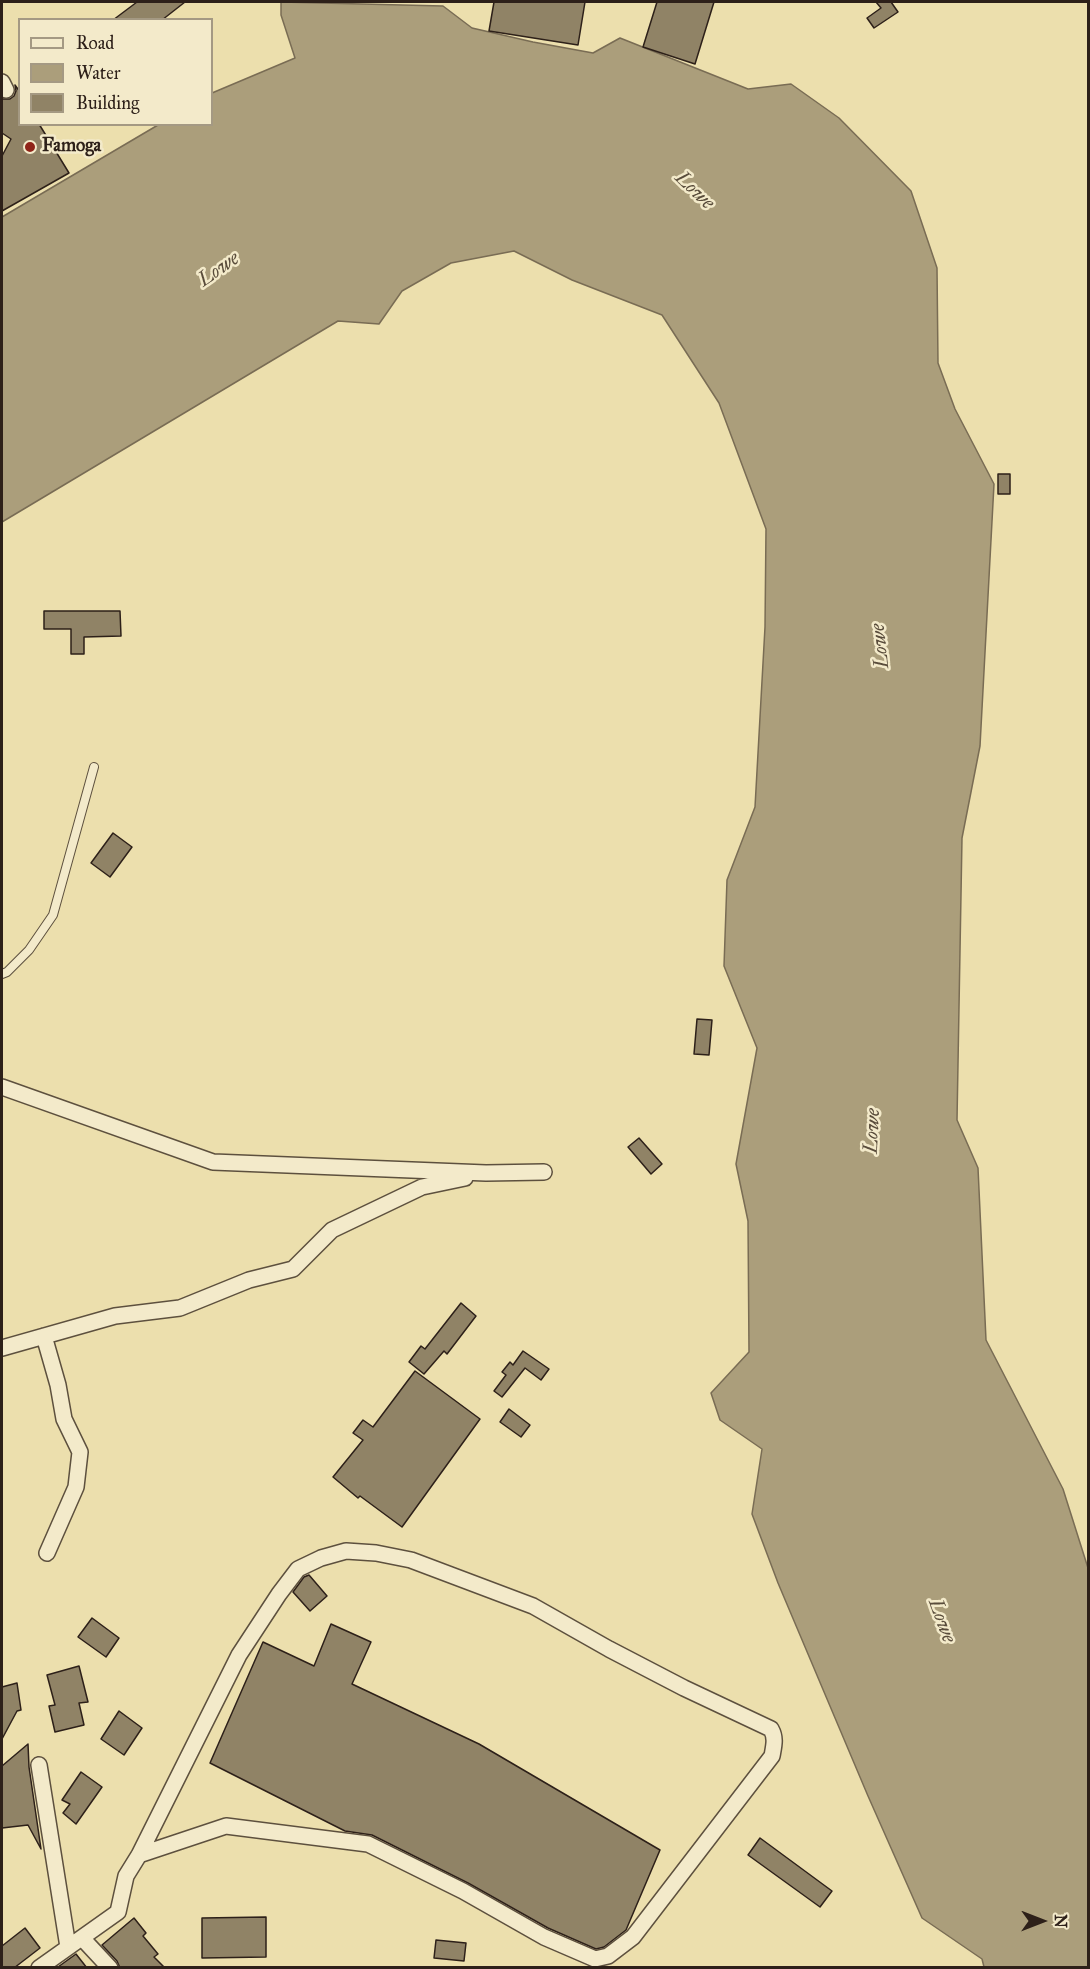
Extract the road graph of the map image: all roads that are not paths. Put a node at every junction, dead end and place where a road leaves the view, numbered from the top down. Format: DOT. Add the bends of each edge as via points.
graph roads {
  1 [pos="94,766"];
  2 [pos="2,974"];
  3 [pos="2,1088"];
  4 [pos="544,1172"];
  5 [pos="486,1173"];
  6 [pos="44,1336"];
  7 [pos="2,1348"];
  8 [pos="47,1553"];
  9 [pos="39,1765"];
  10 [pos="139,1855"];
  11 [pos="82,1938"];
  12 [pos="68,1947"];
  13 [pos="39,1968"];
  14 [pos="110,1968"];
  1 -- 2 [label="lane" via="53,915 29,950"];
  3 -- 5 [label="street" via="213,1162"];
  4 -- 5 [label="street"];
  5 -- 6 [label="street" via="422,1187 332,1230 293,1269 249,1280 180,1308 115,1316"];
  6 -- 7 [label="street"];
  6 -- 8 [label="street" via="64,1419 80,1452 76,1487"];
  9 -- 12 [label="street"];
  10 -- 10 [label="street" via="239,1655 279,1594 298,1569 346,1551 411,1560 533,1606 684,1688 771,1729 774,1735 772,1756 633,1937 608,1956 595,1959 544,1937 368,1844 226,1826"];
  10 -- 11 [label="street" via="126,1876 118,1912"];
  11 -- 12 [label="street"];
  11 -- 14 [label="street"];
  12 -- 13 [label="street"];
}
